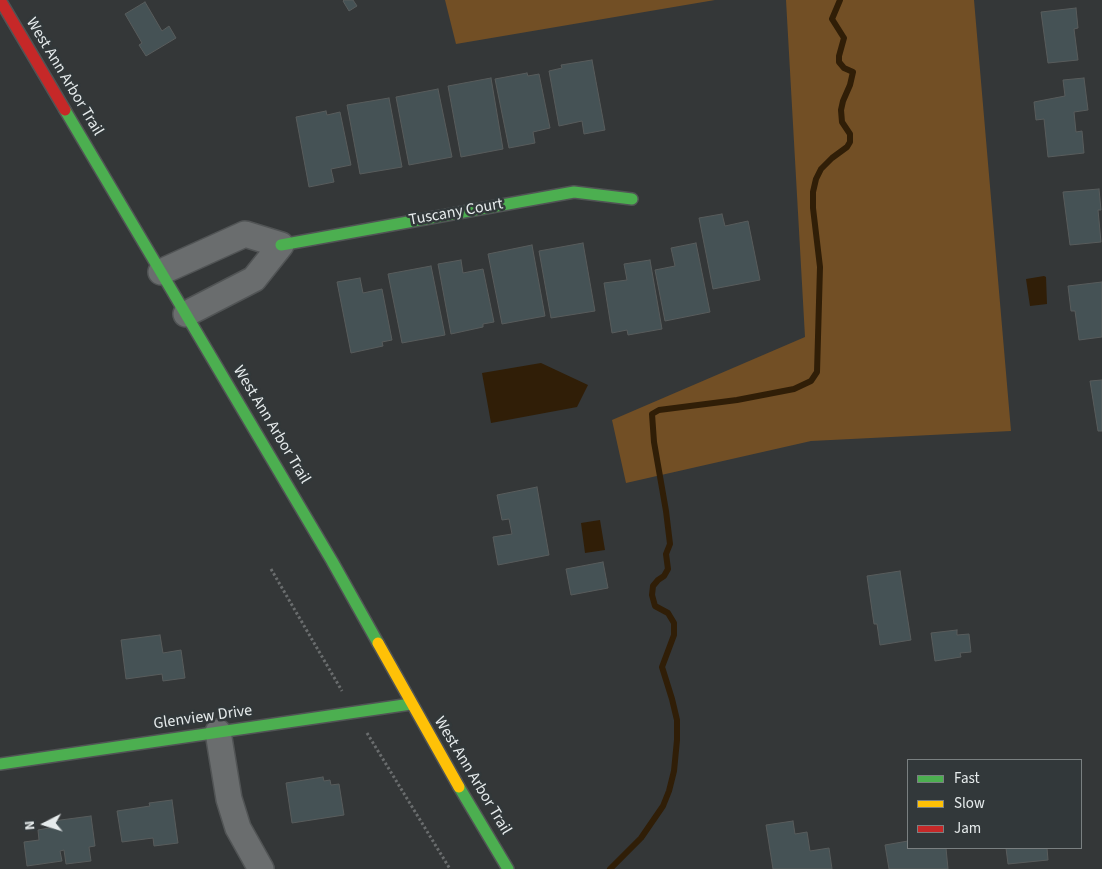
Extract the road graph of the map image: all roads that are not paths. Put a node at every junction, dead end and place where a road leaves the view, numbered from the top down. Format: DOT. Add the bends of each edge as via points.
graph roads {
  1 [pos="0,0"];
  2 [pos="632,199"];
  3 [pos="281,246"];
  4 [pos="161,272"];
  5 [pos="186,314"];
  6 [pos="411,704"];
  7 [pos="218,732"];
  8 [pos="0,764"];
  9 [pos="261,869"];
  10 [pos="508,869"];
  1 -- 4 [label="street, West Ann Arbor Trail"];
  2 -- 3 [label="street, Tuscany Court" via="574,192"];
  3 -- 4 [label="street, Tuscany Court" via="245,234"];
  3 -- 5 [label="street" via="254,279"];
  4 -- 5 [label="street, West Ann Arbor Trail"];
  5 -- 6 [label="street, West Ann Arbor Trail" via="332,561"];
  6 -- 7 [label="street, Glenview Drive"];
  6 -- 10 [label="street, West Ann Arbor Trail"];
  7 -- 8 [label="street, Glenview Drive"];
  7 -- 9 [label="street" via="229,799 238,828"];
}
